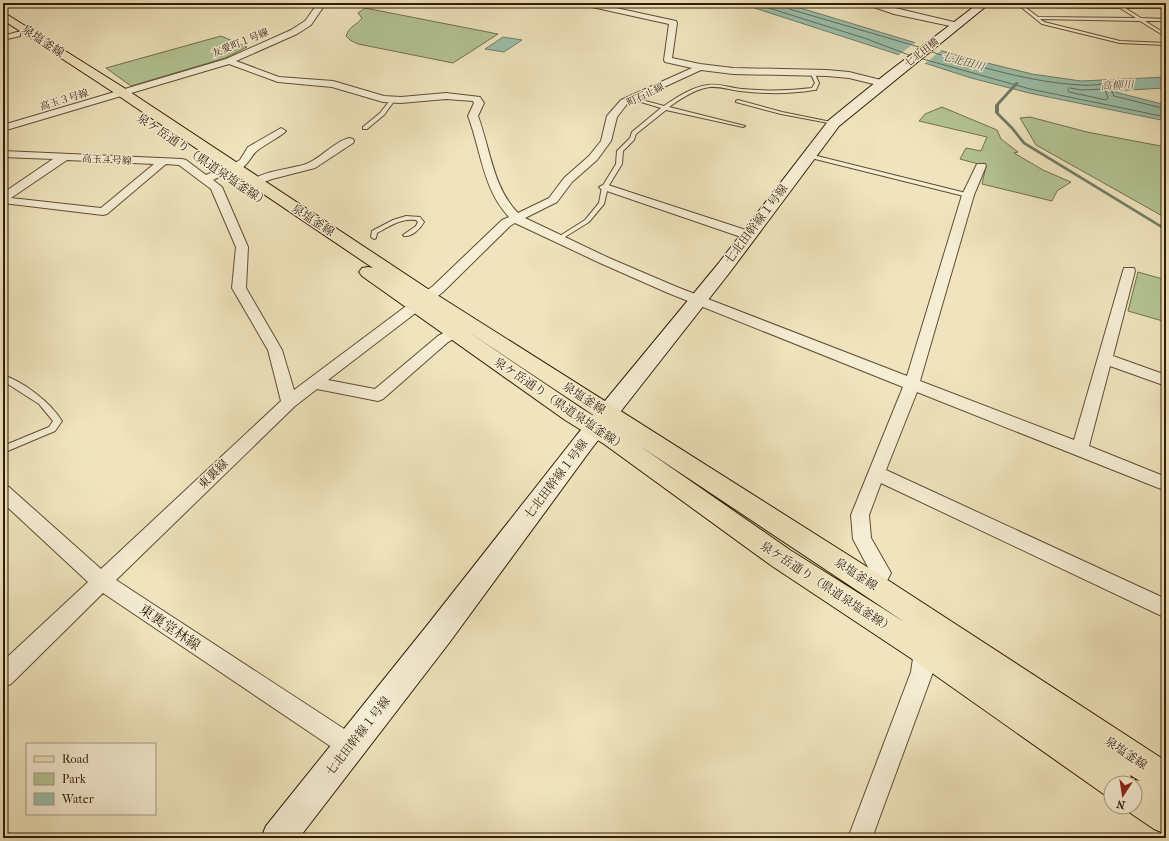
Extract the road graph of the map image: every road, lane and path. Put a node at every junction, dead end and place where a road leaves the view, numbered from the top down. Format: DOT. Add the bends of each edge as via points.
graph roads {
  1 [pos="322,3"];
  2 [pos="583,3"];
  3 [pos="866,3"];
  4 [pos="985,3"];
  5 [pos="1018,3"];
  6 [pos="1116,3"];
  7 [pos="604,5"];
  8 [pos="1022,6"];
  9 [pos="1122,7"];
  10 [pos="1166,7"];
  11 [pos="3,15"];
  12 [pos="1037,18"];
  13 [pos="1141,19"];
  14 [pos="1166,20"];
  15 [pos="953,27"];
  16 [pos="8,32"];
  17 [pos="1166,36"];
  18 [pos="1166,44"];
  19 [pos="229,61"];
  20 [pos="700,67"];
  21 [pos="812,72"];
  22 [pos="887,80"];
  23 [pos="121,93"];
  24 [pos="633,98"];
  25 [pos="393,100"];
  26 [pos="738,101"];
  27 [pos="665,108"];
  28 [pos="834,123"];
  29 [pos="743,126"];
  30 [pos="3,128"];
  31 [pos="365,128"];
  32 [pos="281,131"];
  33 [pos="349,141"];
  34 [pos="3,154"];
  35 [pos="809,156"];
  36 [pos="64,157"];
  37 [pos="164,161"];
  38 [pos="981,166"];
  39 [pos="220,173"];
  40 [pos="256,182"];
  41 [pos="605,187"];
  42 [pos="968,195"];
  43 [pos="3,199"];
  44 [pos="515,218"];
  45 [pos="406,235"];
  46 [pos="748,235"];
  47 [pos="374,237"];
  48 [pos="558,239"];
  49 [pos="1129,271"];
  50 [pos="427,297"];
  51 [pos="698,300"];
  52 [pos="454,332"];
  53 [pos="1105,359"];
  54 [pos="3,378"];
  55 [pos="1166,381"];
  56 [pos="316,382"];
  57 [pos="912,384"];
  58 [pos="289,402"];
  59 [pos="601,421"];
  60 [pos="1080,448"];
  61 [pos="3,450"];
  62 [pos="876,473"];
  63 [pos="1166,484"];
  64 [pos="3,492"];
  65 [pos="101,581"];
  66 [pos="874,586"];
  67 [pos="1166,609"];
  68 [pos="927,621"];
  69 [pos="925,651"];
  70 [pos="3,676"];
  71 [pos="350,746"];
  72 [pos="1105,775"];
  73 [pos="1166,780"];
  74 [pos="1143,801"];
  75 [pos="1166,817"];
  76 [pos="278,838"];
  77 [pos="860,838"];
  1 -- 19 [label="street, 友愛町１号線" via="308,22 294,32"];
  2 -- 7 [label="street"];
  3 -- 15 [label="street"];
  4 -- 15 [label="street"];
  5 -- 8 [label="lane"];
  6 -- 9 [label="lane"];
  7 -- 20 [label="street" via="673,23 668,60"];
  8 -- 9 [label="lane"];
  8 -- 12 [label="lane"];
  9 -- 10 [label="lane"];
  9 -- 13 [label="lane"];
  11 -- 23 [label="main road, 泉塩釜線"];
  12 -- 13 [label="lane"];
  12 -- 18 [label="lane" via="1043,23 1120,42"];
  13 -- 14 [label="lane"];
  13 -- 17 [label="lane"];
  15 -- 22 [label="street, 七北田橋"];
  16 -- 23 [label="main road, 泉ケ岳通り（県道泉塩釜線）"];
  19 -- 23 [label="street, 友愛町１号線"];
  19 -- 25 [label="street" via="278,78 333,84"];
  20 -- 21 [label="street, 町石止線"];
  20 -- 24 [label="street, 町石止線"];
  21 -- 22 [label="street, 町石止線"];
  21 -- 27 [label="lane" via="817,83 814,89 799,92 753,91 707,86"];
  22 -- 28 [label="street, 七北田幹線１号線"];
  23 -- 30 [label="street, 高玉３号線"];
  23 -- 39 [label="main road, 泉ケ岳通り（県道泉塩釜線）"];
  24 -- 27 [label="lane"];
  24 -- 44 [label="street, 町石止線" via="624,102 612,116 606,141 593,158 568,180 553,200"];
  25 -- 31 [label="lane" via="382,114"];
  25 -- 44 [label="street" via="446,96 477,99 479,103 473,116 480,130 492,181 499,197"];
  26 -- 28 [label="lane" via="781,113"];
  27 -- 29 [label="lane"];
  27 -- 41 [label="lane" via="634,133 632,139 620,151 619,164"];
  28 -- 35 [label="street, 七北田幹線１号線"];
  32 -- 39 [label="street" via="252,149 244,162"];
  33 -- 40 [label="street" via="311,166"];
  34 -- 36 [label="street, 高玉４号線"];
  35 -- 42 [label="lane"];
  35 -- 46 [label="street, 七北田幹線１号線"];
  36 -- 37 [label="street, 高玉４号線"];
  36 -- 43 [label="street"];
  37 -- 39 [label="street, 高玉４号線" via="182,162"];
  37 -- 43 [label="street" via="102,212"];
  38 -- 42 [label="street"];
  39 -- 40 [label="main road, 泉塩釜線"];
  39 -- 50 [label="main road, 泉ケ岳通り（県道泉塩釜線）" via="326,242"];
  39 -- 58 [label="street, 高玉４号線" via="216,186 242,247 239,288 275,350"];
  40 -- 50 [label="main road, 泉塩釜線"];
  41 -- 46 [label="street"];
  41 -- 48 [label="lane" via="602,203 587,221"];
  42 -- 57 [label="street"];
  44 -- 48 [label="street"];
  44 -- 50 [label="street, 町石止線" via="506,223"];
  45 -- 47 [label="lane" via="418,227 421,222 418,218 394,221 374,232"];
  46 -- 51 [label="street, 七北田幹線１号線"];
  48 -- 51 [label="street" via="594,258"];
  49 -- 53 [label="street"];
  50 -- 52 [label="main road, 泉ケ岳通り（県道泉塩釜線）"];
  50 -- 56 [label="street, 東裏線"];
  50 -- 59 [label="main road, 泉塩釜線"];
  51 -- 57 [label="street"];
  51 -- 59 [label="street, 七北田幹線１号線"];
  52 -- 56 [label="street" via="378,395"];
  52 -- 59 [label="main road, 泉ケ岳通り（県道泉塩釜線）"];
  53 -- 55 [label="street"];
  53 -- 60 [label="street"];
  54 -- 61 [label="lane" via="42,402 58,421 52,429"];
  56 -- 58 [label="street, 東裏線"];
  57 -- 60 [label="street"];
  57 -- 62 [label="street"];
  58 -- 65 [label="street, 東裏線"];
  59 -- 66 [label="main road, 泉塩釜線"];
  59 -- 69 [label="main road, 泉ケ岳通り（県道泉塩釜線）" via="612,438 781,558"];
  59 -- 71 [label="street, 七北田幹線１号線"];
  60 -- 63 [label="street"];
  62 -- 66 [label="street" via="860,515 862,539 881,573"];
  62 -- 67 [label="street"];
  64 -- 65 [label="street, 東裏堂林線"];
  65 -- 70 [label="street, 東裏線"];
  65 -- 71 [label="street, 東裏堂林線"];
  66 -- 68 [label="main road, 泉塩釜線"];
  68 -- 69 [label="street"];
  68 -- 73 [label="main road, 泉塩釜線"];
  69 -- 72 [label="main road, 泉ケ岳通り（県道泉塩釜線）"];
  69 -- 77 [label="street" via="922,672"];
  71 -- 76 [label="street, 七北田幹線１号線"];
  74 -- 75 [label="main road"];
}
